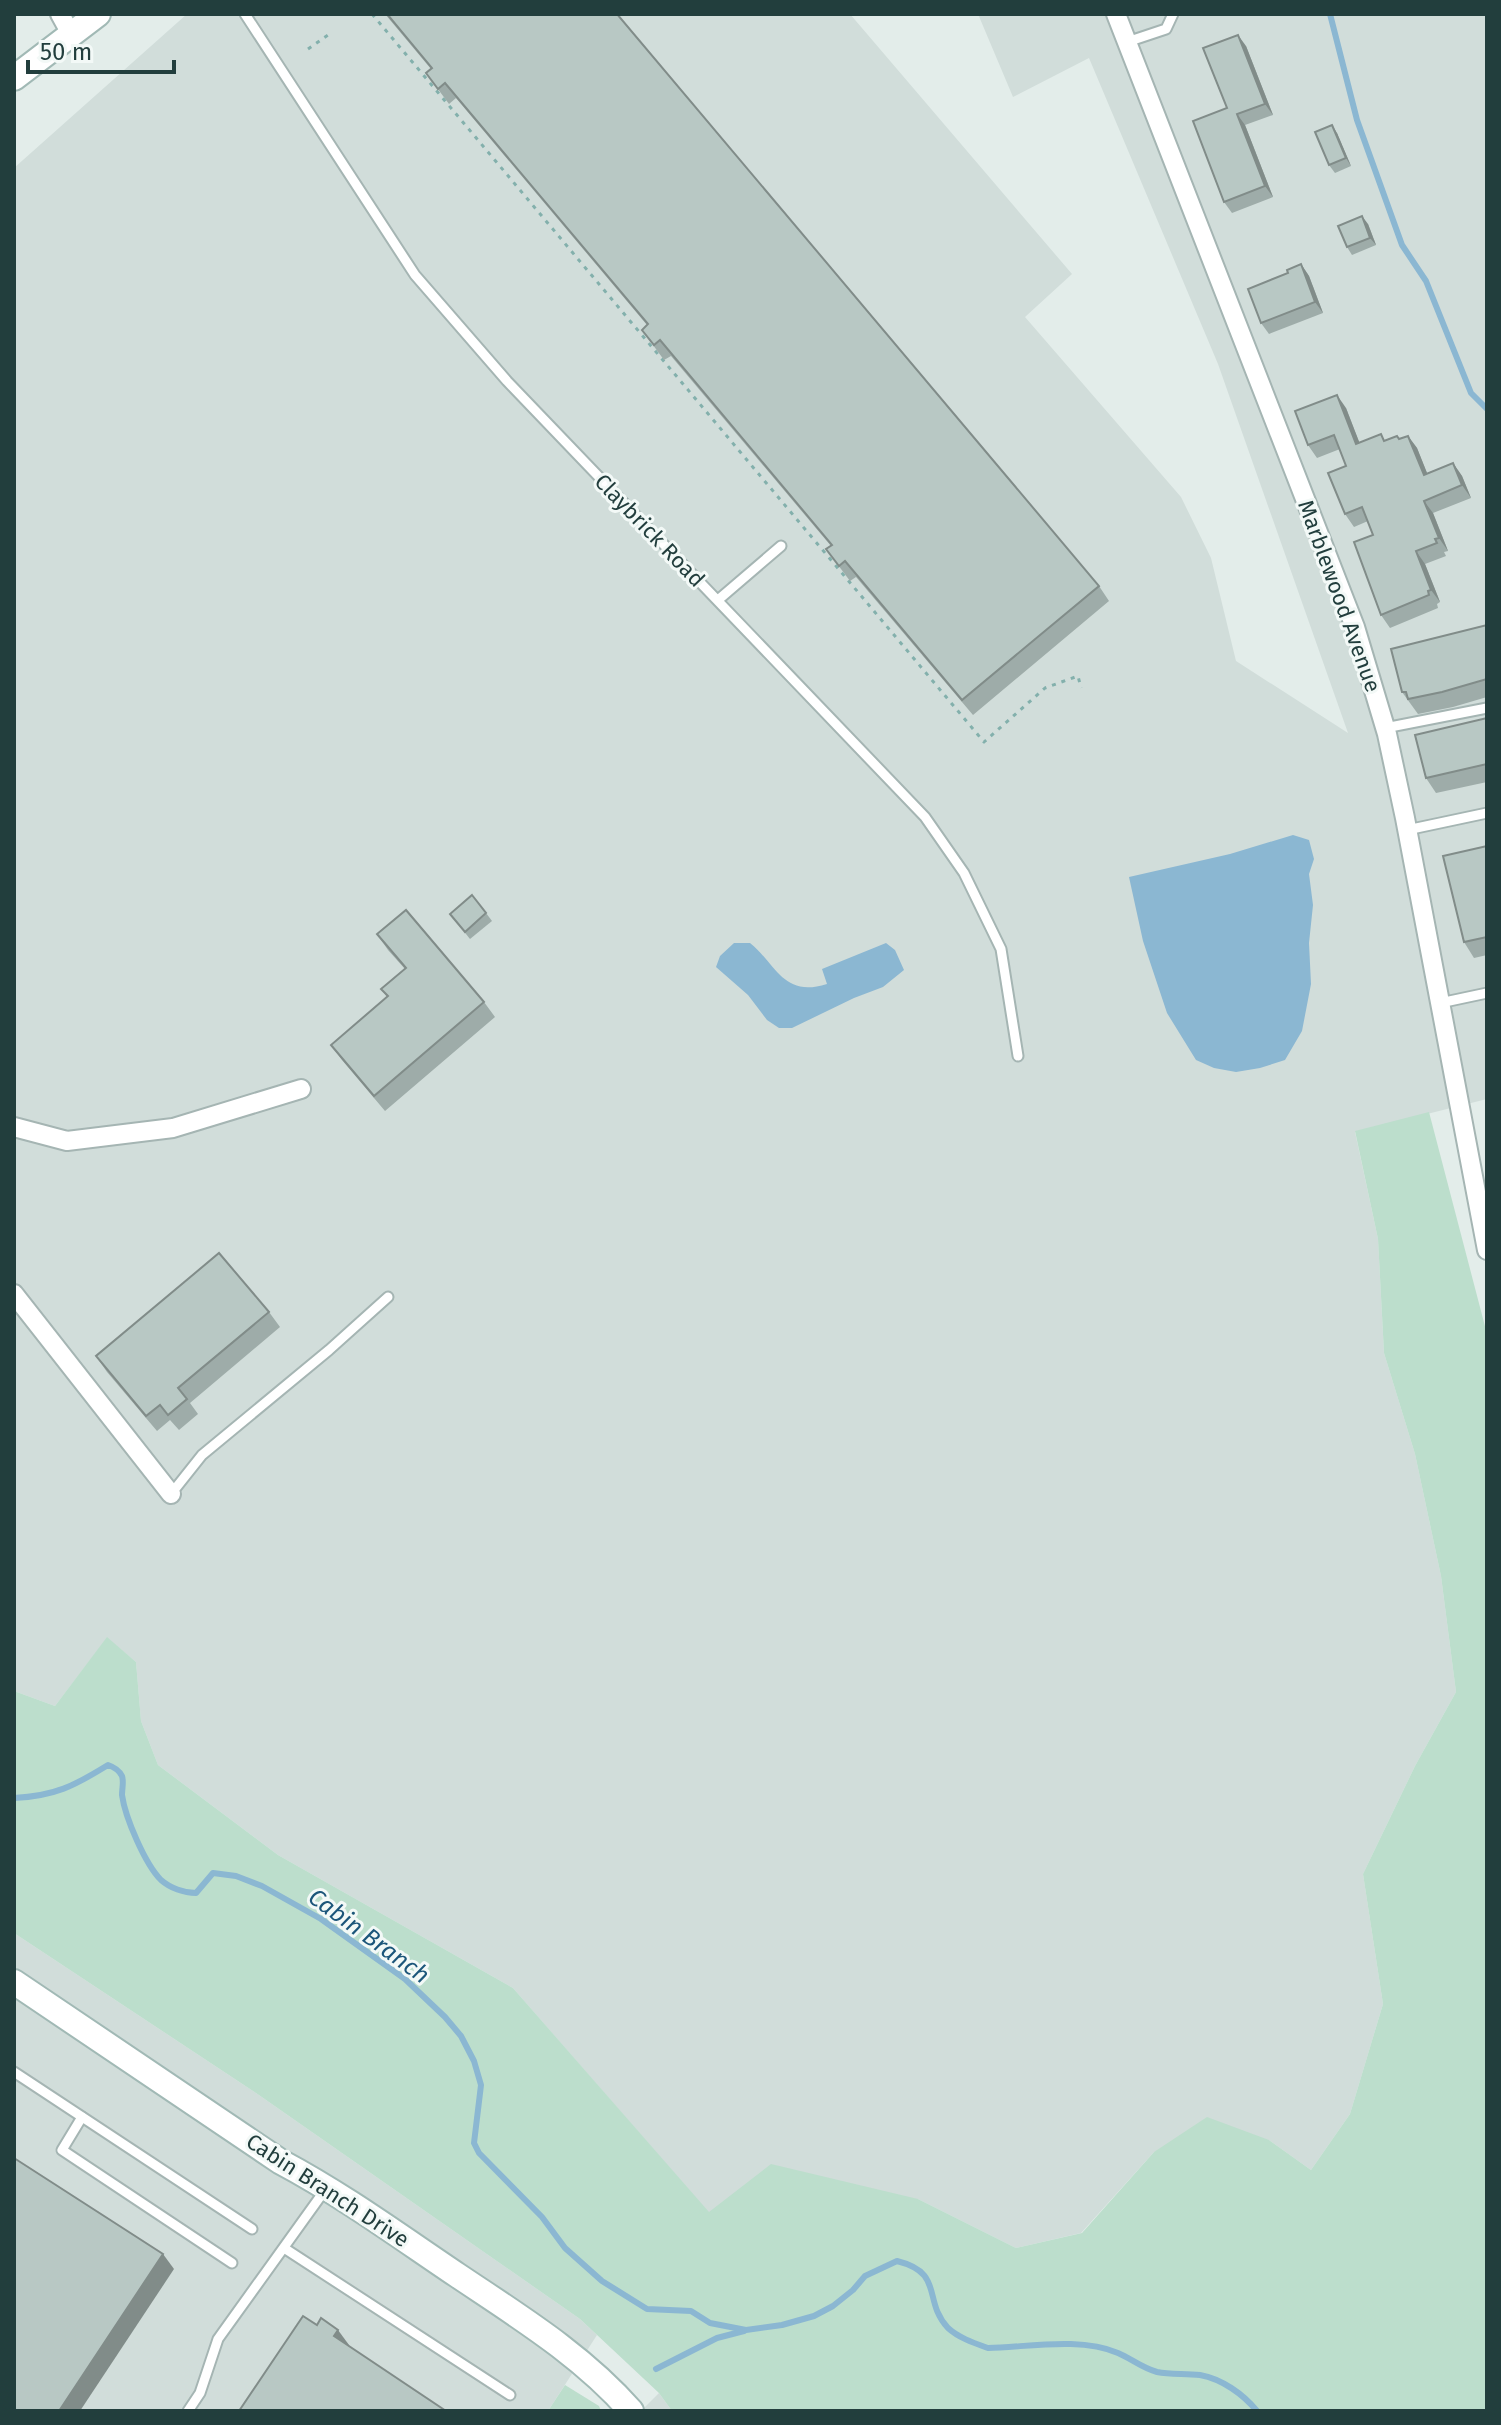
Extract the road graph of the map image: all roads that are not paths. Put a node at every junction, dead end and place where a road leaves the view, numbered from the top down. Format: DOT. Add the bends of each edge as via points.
graph roads {
  1 [pos="98,14"];
  2 [pos="245,14"];
  3 [pos="1116,14"];
  4 [pos="1173,14"];
  5 [pos="66,24"];
  6 [pos="1127,42"];
  7 [pos="14,78"];
  8 [pos="781,546"];
  9 [pos="718,600"];
  10 [pos="1487,708"];
  11 [pos="1385,728"];
  12 [pos="1487,813"];
  13 [pos="1407,830"];
  14 [pos="1487,993"];
  15 [pos="1440,1003"];
  16 [pos="1018,1056"];
  17 [pos="301,1089"];
  18 [pos="14,1127"];
  19 [pos="1487,1250"];
  20 [pos="14,1294"];
  21 [pos="388,1297"];
  22 [pos="171,1494"];
  23 [pos="14,1982"];
  24 [pos="14,2072"];
  25 [pos="82,2117"];
  26 [pos="327,2187"];
  27 [pos="252,2229"];
  28 [pos="284,2248"];
  29 [pos="232,2263"];
  30 [pos="510,2395"];
  31 [pos="188,2411"];
  32 [pos="631,2411"];
  1 -- 5 [label="street"];
  2 -- 9 [label="lane, Claybrick Road" via="415,275 507,381"];
  3 -- 6 [label="street, Marblewood Avenue"];
  4 -- 6 [label="lane" via="1166,29"];
  5 -- 7 [label="street"];
  6 -- 11 [label="street, Marblewood Avenue" via="1355,627"];
  8 -- 9 [label="lane"];
  9 -- 16 [label="lane, Claybrick Road" via="925,817 964,873 1001,949"];
  10 -- 11 [label="lane"];
  11 -- 13 [label="street, Marblewood Avenue"];
  12 -- 13 [label="lane"];
  13 -- 15 [label="street, Marblewood Avenue"];
  14 -- 15 [label="lane"];
  15 -- 19 [label="street, Marblewood Avenue"];
  17 -- 18 [label="street" via="173,1128 67,1141"];
  20 -- 22 [label="street"];
  21 -- 22 [label="lane" via="202,1455"];
  23 -- 26 [label="street, Cabin Branch Drive" via="281,2162"];
  24 -- 25 [label="lane"];
  25 -- 27 [label="lane"];
  25 -- 29 [label="lane" via="62,2150"];
  26 -- 28 [label="lane"];
  26 -- 32 [label="street, Cabin Branch Drive" via="552,2339"];
  28 -- 30 [label="lane"];
  28 -- 31 [label="lane" via="218,2339 200,2393"];
}
